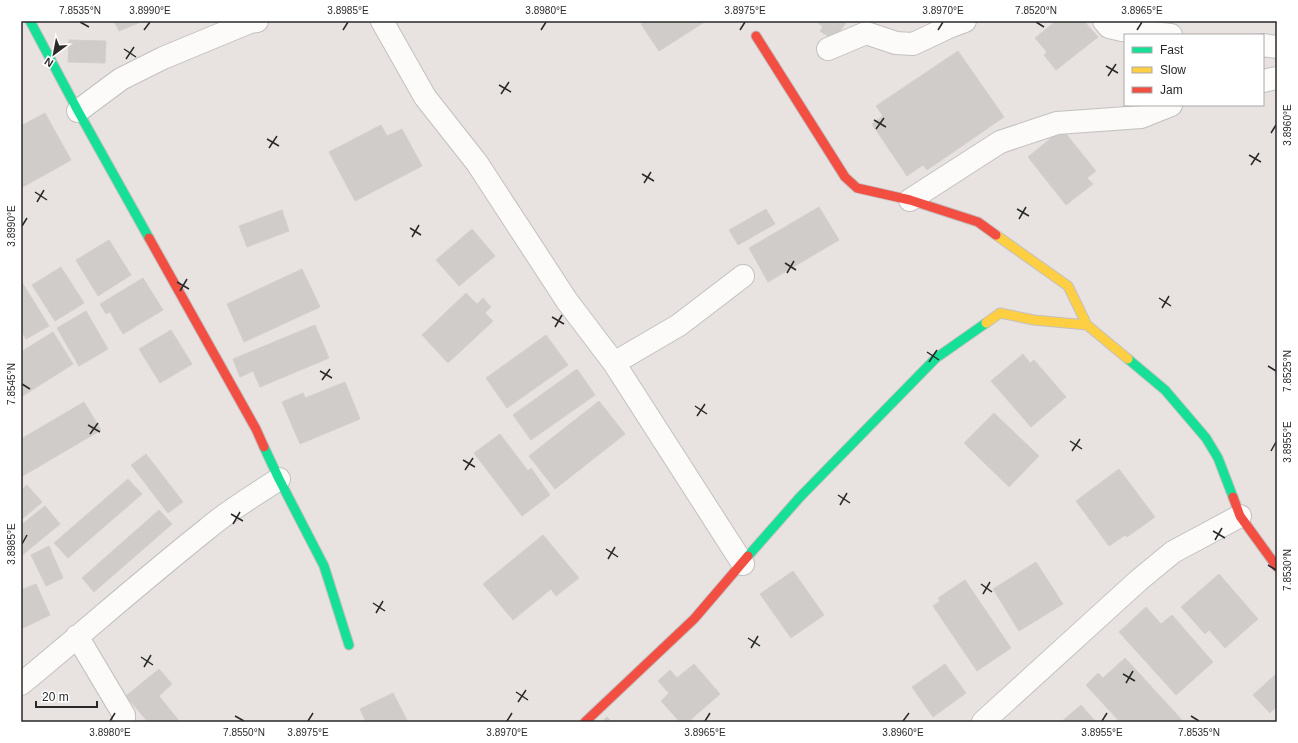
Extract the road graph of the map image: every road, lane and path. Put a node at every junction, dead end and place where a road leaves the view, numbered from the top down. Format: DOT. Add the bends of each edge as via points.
graph roads {
  1 [pos="30,21"];
  2 [pos="257,21"];
  3 [pos="382,21"];
  4 [pos="965,21"];
  5 [pos="1104,21"];
  6 [pos="1161,34"];
  7 [pos="756,36"];
  8 [pos="1264,45"];
  9 [pos="1277,47"];
  10 [pos="828,49"];
  11 [pos="1277,78"];
  12 [pos="1264,81"];
  13 [pos="1168,106"];
  14 [pos="78,111"];
  15 [pos="910,200"];
  16 [pos="743,276"];
  17 [pos="1087,325"];
  18 [pos="614,363"];
  19 [pos="279,479"];
  20 [pos="1240,516"];
  21 [pos="743,564"];
  22 [pos="1277,567"];
  23 [pos="76,636"];
  24 [pos="349,645"];
  25 [pos="21,684"];
  26 [pos="124,722"];
  27 [pos="585,722"];
  28 [pos="983,722"];
  1 -- 14 [label="street"];
  2 -- 14 [label="street" via="163,58 121,79"];
  3 -- 18 [label="street" via="425,97 477,162 567,301"];
  4 -- 10 [label="street" via="912,44 896,43 866,33"];
  5 -- 6 [label="street" via="1109,27 1122,30"];
  7 -- 15 [label="street" via="845,178 857,188"];
  8 -- 9 [label="street"];
  11 -- 12 [label="street"];
  13 -- 15 [label="street" via="1141,116 1057,123 1000,142"];
  14 -- 19 [label="street" via="256,429"];
  15 -- 17 [label="street" via="978,222 1068,286"];
  16 -- 18 [label="street" via="679,325"];
  17 -- 20 [label="street" via="1165,390 1206,438 1218,458"];
  17 -- 21 [label="street" via="1034,320 1000,313 936,358 800,496"];
  18 -- 21 [label="street"];
  19 -- 23 [label="street" via="208,528"];
  19 -- 24 [label="street" via="324,566"];
  20 -- 22 [label="street"];
  20 -- 28 [label="street" via="1173,552"];
  21 -- 27 [label="street" via="694,620"];
  23 -- 25 [label="street"];
  23 -- 26 [label="street" via="124,715"];
}
